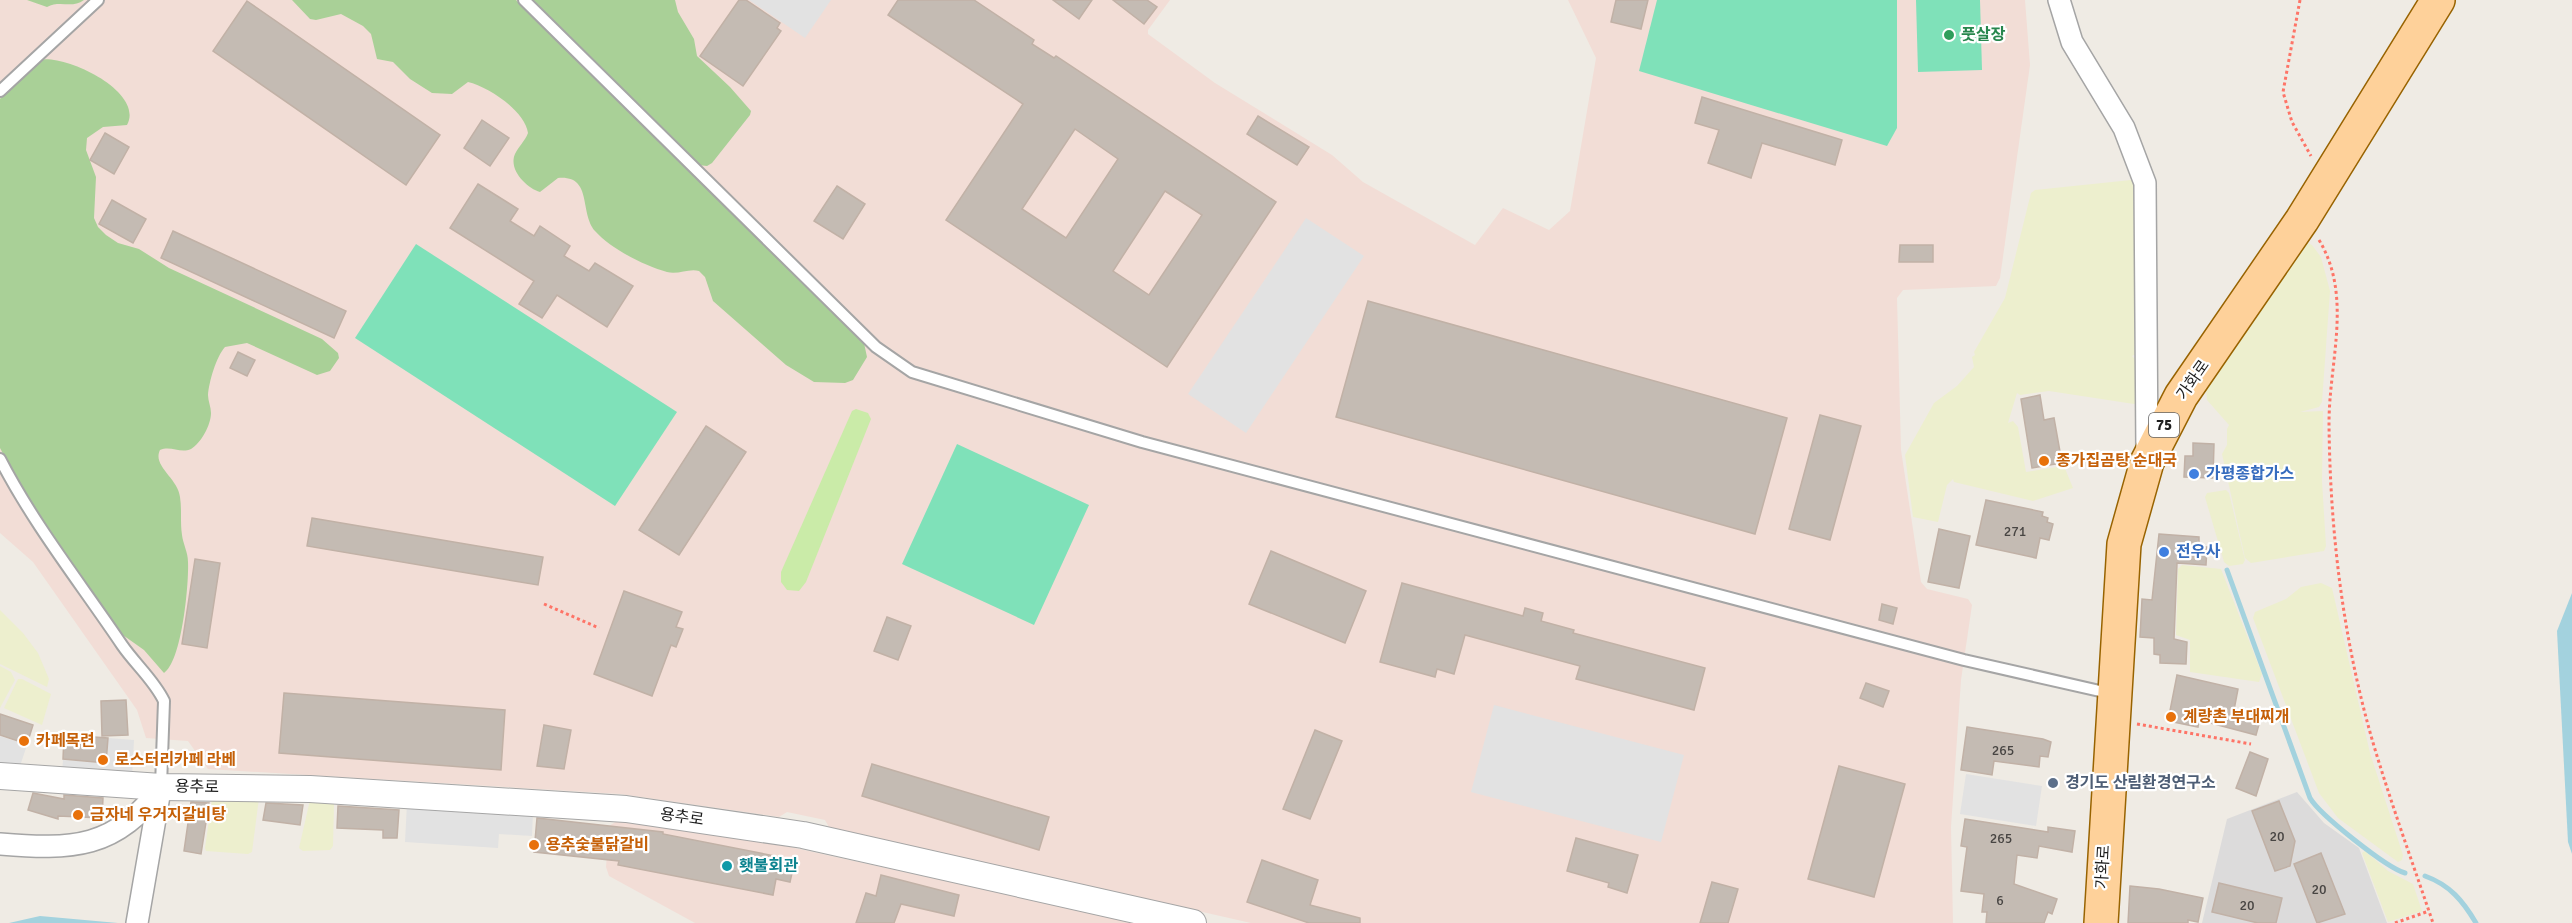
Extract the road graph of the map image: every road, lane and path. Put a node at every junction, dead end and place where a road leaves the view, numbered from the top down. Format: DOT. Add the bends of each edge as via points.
graph roads {
  1 [pos="98,0"];
  2 [pos="524,0"];
  3 [pos="2059,0"];
  4 [pos="2300,0"];
  5 [pos="2438,0"];
  6 [pos="0,91"];
  7 [pos="2322,186"];
  8 [pos="2302,220"];
  9 [pos="0,459"];
  10 [pos="2147,462"];
  11 [pos="544,603"];
  12 [pos="598,628"];
  13 [pos="2112,707"];
  14 [pos="2251,744"];
  15 [pos="0,776"];
  16 [pos="159,798"];
  17 [pos="0,844"];
  18 [pos="2429,911"];
  19 [pos="137,923"];
  20 [pos="1193,923"];
  21 [pos="2101,923"];
  22 [pos="2395,923"];
  23 [pos="2433,923"];
  1 -- 6 [label="lane"];
  2 -- 13 [label="lane" via="876,347 912,372 1142,442 1964,660"];
  3 -- 10 [label="street" via="2072,42 2124,128 2145,183"];
  4 -- 7 [label="path" via="2283,92 2292,122 2313,159"];
  5 -- 7 [label="main road, 가화로 / 75"];
  7 -- 8 [label="main road, 가화로 / 75"];
  8 -- 10 [label="main road, 가화로 / 75" via="2181,396"];
  8 -- 18 [label="path" via="2321,242 2336,284 2337,324 2329,420 2331,498 2337,566 2350,639 2374,747"];
  9 -- 16 [label="lane" via="17,492 160,692 164,701"];
  10 -- 13 [label="main road, 가화로 / 75" via="2124,544"];
  11 -- 12 [label="path"];
  13 -- 14 [label="path" via="2190,732"];
  13 -- 21 [label="main road, 가화로 / 75"];
  15 -- 16 [label="street, 용추로"];
  16 -- 17 [label="street, 용추로" via="126,826 99,840 48,846"];
  16 -- 19 [label="street"];
  16 -- 20 [label="street, 용추로" via="310,789 638,810 803,835"];
  18 -- 22 [label="path"];
  18 -- 23 [label="path"];
}
